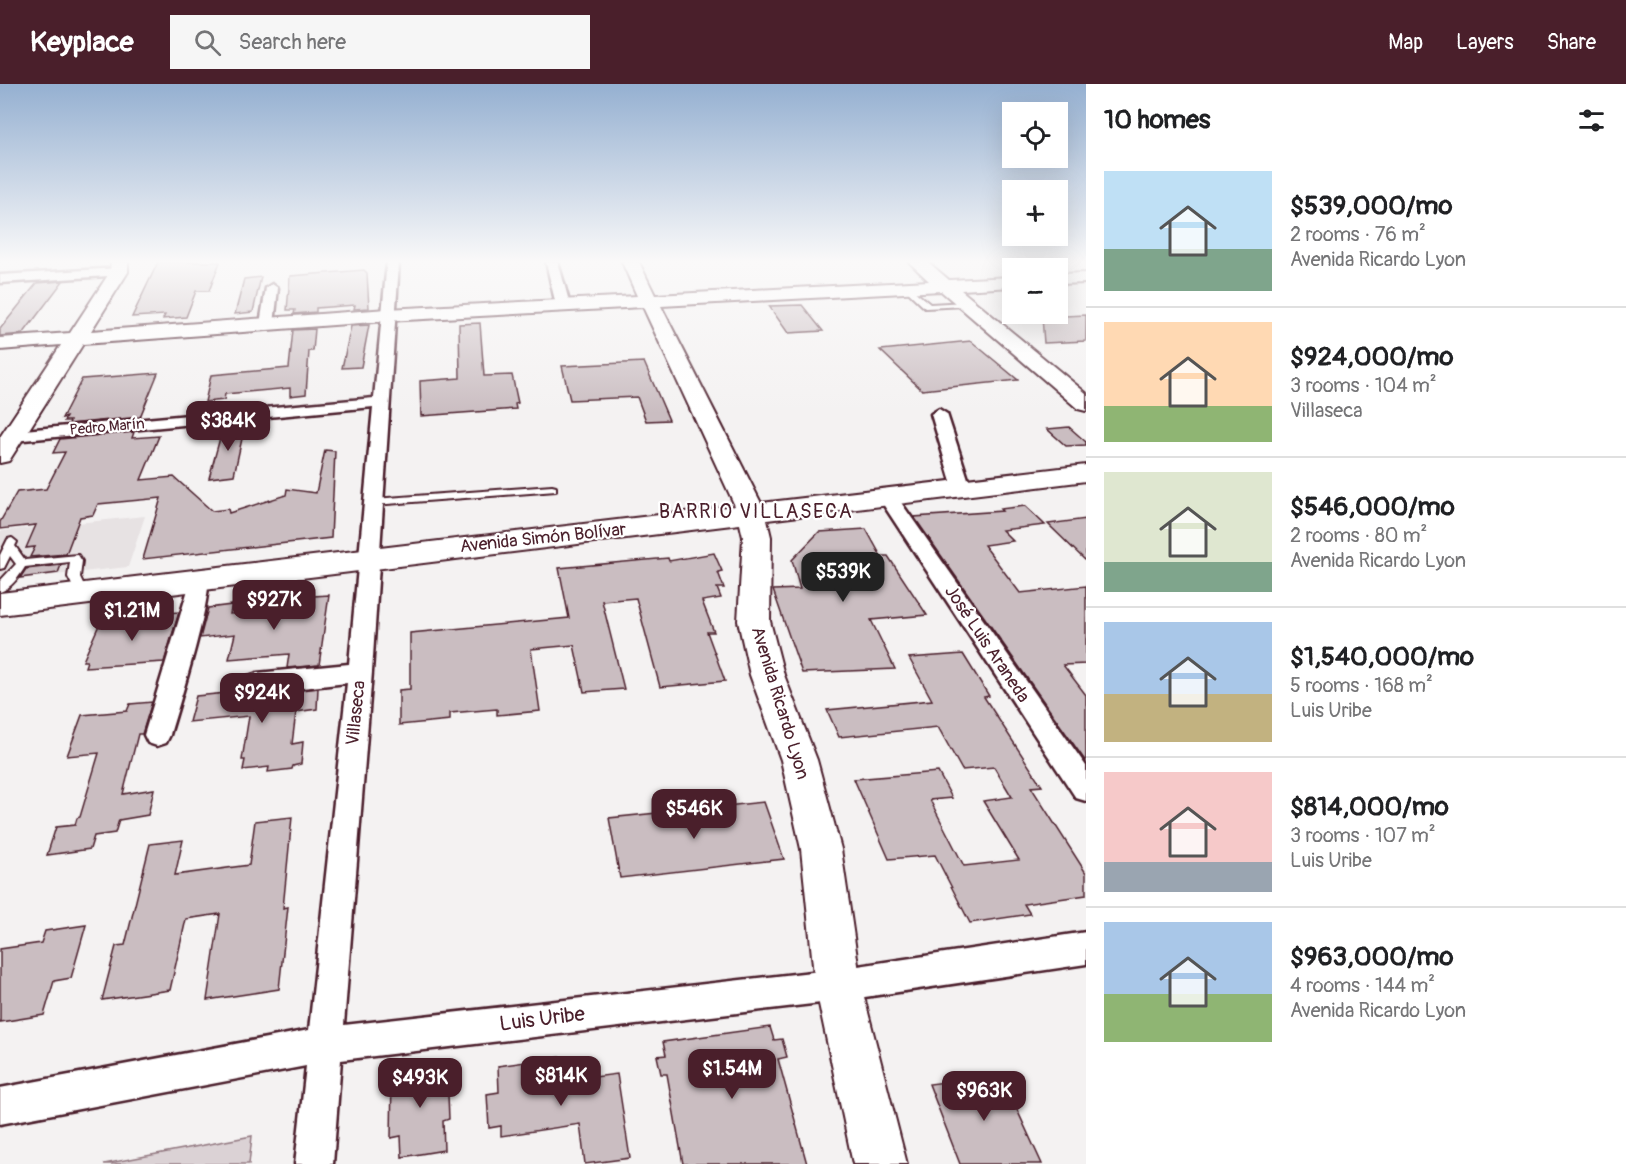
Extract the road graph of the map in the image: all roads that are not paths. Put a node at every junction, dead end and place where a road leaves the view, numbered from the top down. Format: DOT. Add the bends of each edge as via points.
graph roads {
  1 [pos="84,312"];
  2 [pos="269,312"];
  3 [pos="433,312"];
  4 [pos="654,312"];
  5 [pos="976,312"];
  6 [pos="387,315"];
  7 [pos="267,324"];
  8 [pos="66,339"];
  9 [pos="0,344"];
  10 [pos="1083,400"];
  11 [pos="380,402"];
  12 [pos="939,414"];
  13 [pos="6,430"];
  14 [pos="0,456"];
  15 [pos="1086,473"];
  16 [pos="962,488"];
  17 [pos="552,489"];
  18 [pos="888,498"];
  19 [pos="374,502"];
  20 [pos="752,513"];
  21 [pos="5,545"];
  22 [pos="369,557"];
  23 [pos="0,565"];
  24 [pos="19,571"];
  25 [pos="0,578"];
  26 [pos="200,578"];
  27 [pos="78,581"];
  28 [pos="0,588"];
  29 [pos="0,604"];
  30 [pos="360,672"];
  31 [pos="257,683"];
  32 [pos="157,735"];
  33 [pos="1086,789"];
  34 [pos="1086,948"];
  35 [pos="838,985"];
  36 [pos="324,1045"];
  37 [pos="0,1106"];
  38 [pos="314,1164"];
  39 [pos="880,1164"];
  1 -- 8 [label="street"];
  2 -- 7 [label="street"];
  3 -- 6 [label="street"];
  4 -- 20 [label="street, Avenida Ricardo Lyon"];
  5 -- 10 [label="street"];
  6 -- 7 [label="street"];
  6 -- 11 [label="street, Villaseca"];
  7 -- 8 [label="street"];
  8 -- 9 [label="street"];
  8 -- 13 [label="street"];
  11 -- 13 [label="street, Pedro Marín"];
  11 -- 19 [label="street, Villaseca"];
  12 -- 16 [label="street"];
  13 -- 14 [label="street"];
  15 -- 16 [label="street, Avenida Simón Bolívar"];
  16 -- 18 [label="street, Avenida Simón Bolívar"];
  17 -- 19 [label="lane"];
  18 -- 20 [label="street, Avenida Simón Bolívar"];
  18 -- 33 [label="street, José Luis Araneda"];
  19 -- 22 [label="street, Villaseca"];
  20 -- 22 [label="street, Avenida Simón Bolívar"];
  20 -- 35 [label="street, Avenida Ricardo Lyon" via="756,537 754,621 767,675 799,760 821,849"];
  21 -- 23 [label="lane"];
  21 -- 24 [label="lane"];
  22 -- 26 [label="street, Avenida Simón Bolívar"];
  22 -- 30 [label="street, Villaseca"];
  24 -- 25 [label="lane"];
  24 -- 27 [label="lane" via="74,558"];
  24 -- 28 [label="lane"];
  26 -- 27 [label="street, Avenida Simón Bolívar"];
  26 -- 32 [label="street"];
  27 -- 29 [label="street, Avenida Simón Bolívar"];
  30 -- 31 [label="street"];
  30 -- 36 [label="street, Villaseca"];
  34 -- 35 [label="street, Luis Uribe"];
  35 -- 36 [label="street, Luis Uribe"];
  35 -- 39 [label="street, Avenida Ricardo Lyon"];
  36 -- 37 [label="street, Luis Uribe"];
  36 -- 38 [label="street, Villaseca"];
}
